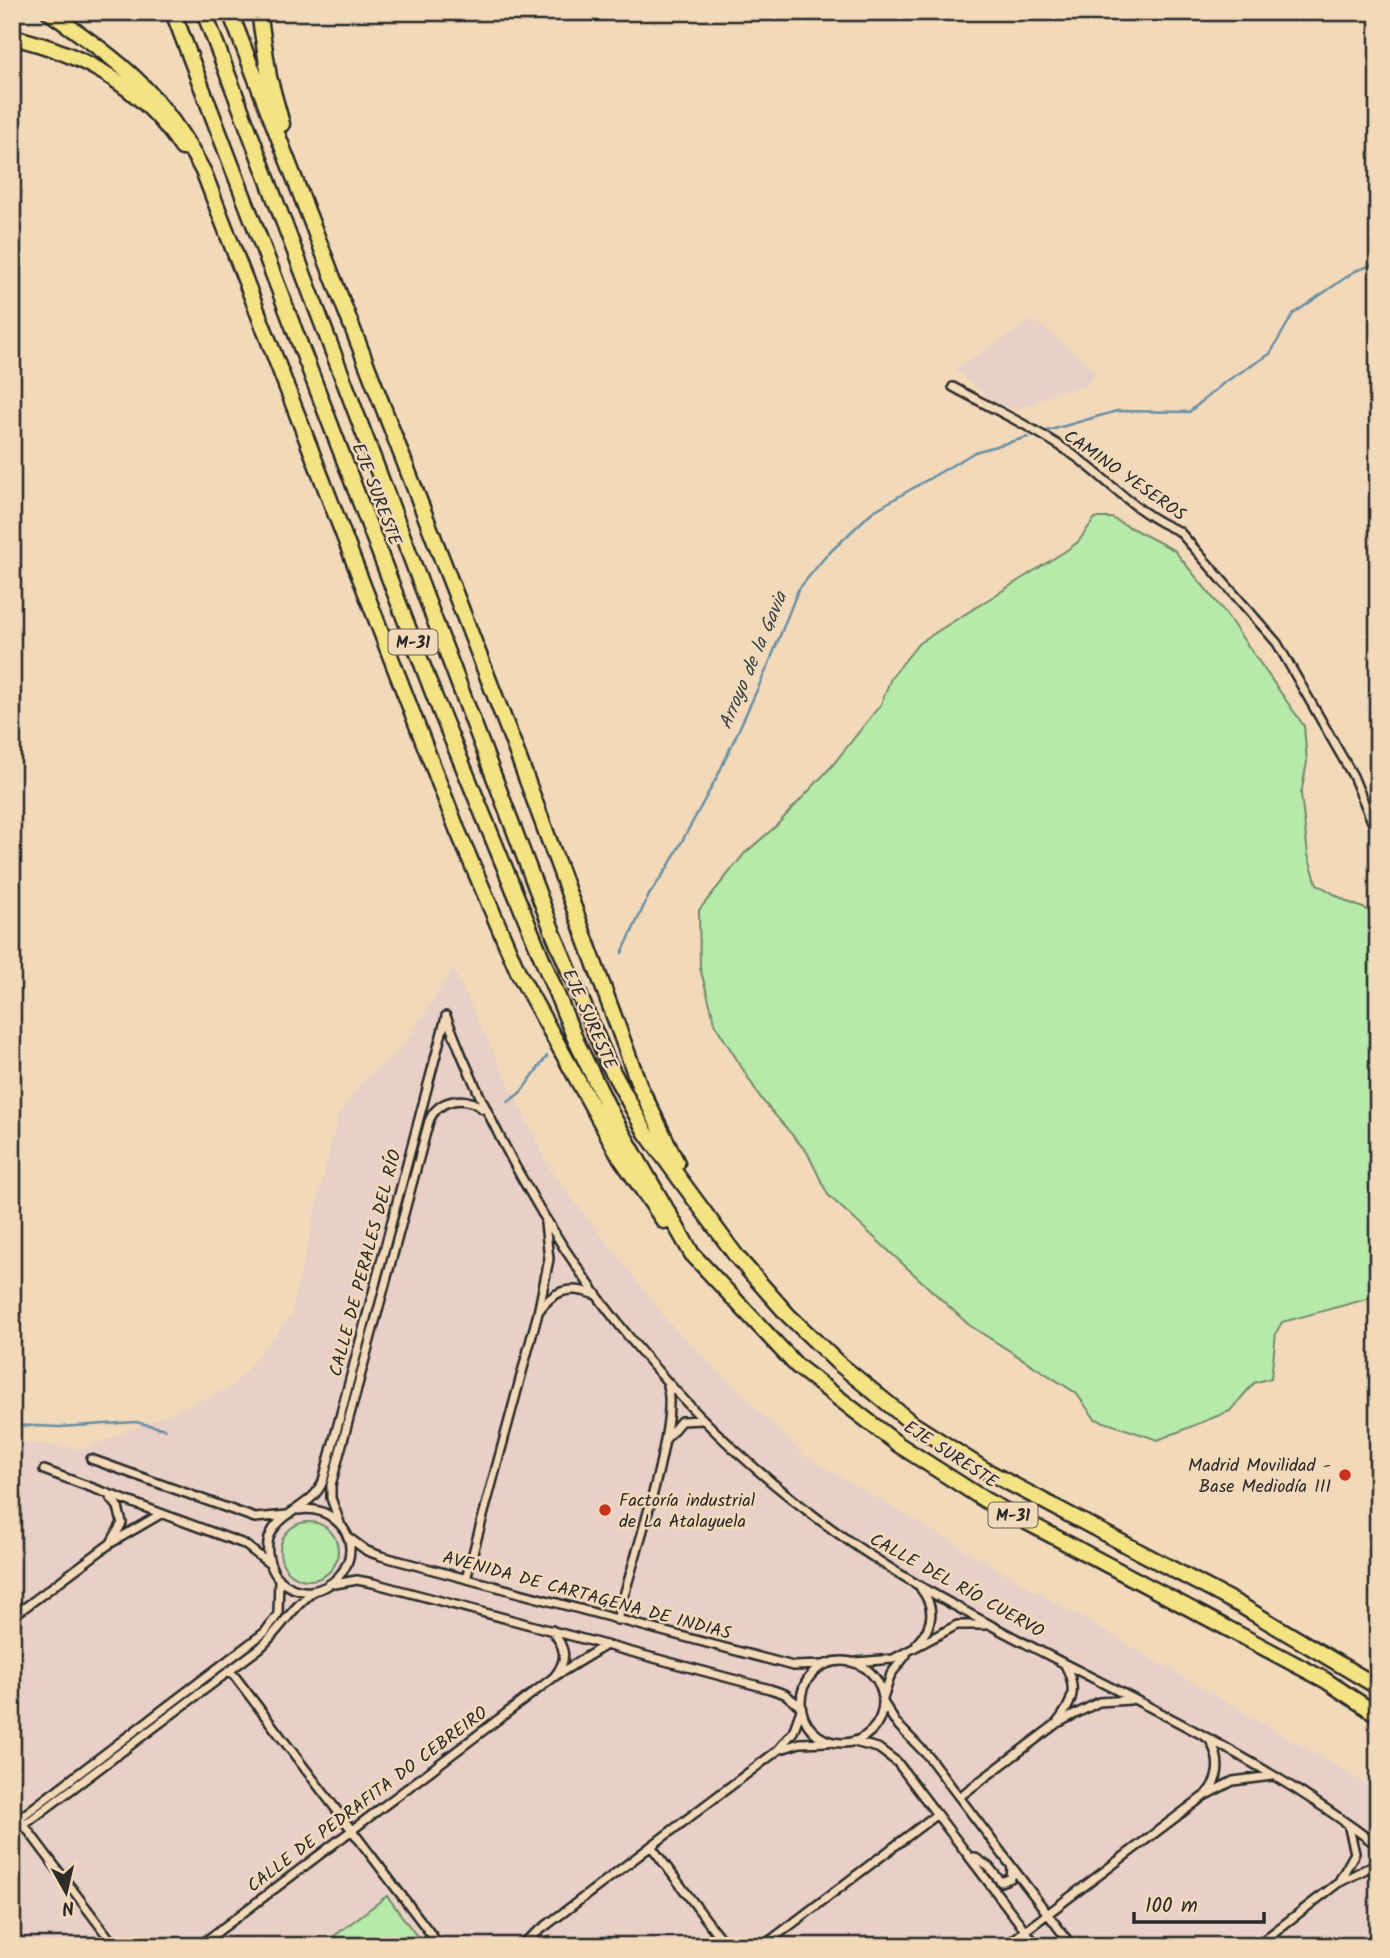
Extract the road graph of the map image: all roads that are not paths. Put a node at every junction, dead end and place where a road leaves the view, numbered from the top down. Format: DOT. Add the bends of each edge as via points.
graph roads {
  1 [pos="49,12"];
  2 [pos="173,12"];
  3 [pos="204,12"];
  4 [pos="230,12"];
  5 [pos="259,12"];
  6 [pos="12,37"];
  7 [pos="299,186"];
  8 [pos="223,227"];
  9 [pos="953,387"];
  10 [pos="1378,836"];
  11 [pos="446,1016"];
  12 [pos="486,1111"];
  13 [pos="545,1220"];
  14 [pos="715,1227"];
  15 [pos="692,1254"];
  16 [pos="593,1294"];
  17 [pos="538,1313"];
  18 [pos="665,1381"];
  19 [pos="702,1420"];
  20 [pos="665,1441"];
  21 [pos="91,1459"];
  22 [pos="44,1469"];
  23 [pos="109,1496"];
  24 [pos="299,1510"];
  25 [pos="291,1514"];
  26 [pos="160,1515"];
  27 [pos="340,1523"];
  28 [pos="348,1537"];
  29 [pos="111,1543"];
  30 [pos="271,1566"];
  31 [pos="279,1578"];
  32 [pos="466,1579"];
  33 [pos="331,1585"];
  34 [pos="919,1585"];
  35 [pos="313,1591"];
  36 [pos="12,1617"];
  37 [pos="617,1620"];
  38 [pos="994,1626"];
  39 [pos="552,1630"];
  40 [pos="606,1645"];
  41 [pos="910,1650"];
  42 [pos="852,1662"];
  43 [pos="1064,1663"];
  44 [pos="823,1665"];
  45 [pos="230,1670"];
  46 [pos="554,1677"];
  47 [pos="1378,1687"];
  48 [pos="883,1700"];
  49 [pos="1137,1701"];
  50 [pos="801,1709"];
  51 [pos="1378,1715"];
  52 [pos="1056,1724"];
  53 [pos="1210,1740"];
  54 [pos="834,1742"];
  55 [pos="853,1742"];
  56 [pos="777,1751"];
  57 [pos="1276,1776"];
  58 [pos="1204,1796"];
  59 [pos="959,1797"];
  60 [pos="12,1809"];
  61 [pos="937,1814"];
  62 [pos="22,1822"];
  63 [pos="1348,1823"];
  64 [pos="12,1824"];
  65 [pos="352,1830"];
  66 [pos="12,1834"];
  67 [pos="651,1846"];
  68 [pos="1378,1846"];
  69 [pos="967,1853"];
  70 [pos="1378,1863"];
  71 [pos="1012,1867"];
  72 [pos="1338,1883"];
  73 [pos="1047,1913"];
  74 [pos="1026,1931"];
  75 [pos="116,1946"];
  76 [pos="199,1946"];
  77 [pos="440,1946"];
  78 [pos="519,1946"];
  79 [pos="726,1946"];
  80 [pos="763,1946"];
  81 [pos="1005,1946"];
  82 [pos="1037,1946"];
  83 [pos="1072,1946"];
  84 [pos="1256,1946"];
  1 -- 8 [label="highway" via="123,65 162,105 204,173"];
  2 -- 15 [label="highway, EJE SURESTE / M-31" via="435,698 576,1041 612,1115"];
  3 -- 14 [label="highway, EJE SURESTE / M-31" via="559,948 608,1063 646,1133"];
  4 -- 7 [label="highway"];
  5 -- 7 [label="highway" via="269,77"];
  6 -- 8 [label="highway" via="64,51 129,90 177,141"];
  7 -- 14 [label="highway" via="640,1087 660,1134"];
  8 -- 15 [label="highway" via="457,829 519,974 620,1157"];
  9 -- 10 [label="street, CAMINO YESEROS" via="1078,459 1123,496 1179,531 1277,643 1353,776"];
  11 -- 12 [label="street, CALLE DEL RÍO CUERVO"];
  11 -- 24 [label="street, CALLE DE PERALES DEL RÍO" via="326,1473 317,1493"];
  12 -- 13 [label="street, CALLE DEL RÍO CUERVO"];
  12 -- 27 [label="street, CALLE DE PERALES DEL RÍO" via="477,1104 456,1101 437,1108 429,1121 331,1485"];
  13 -- 16 [label="street, CALLE DEL RÍO CUERVO"];
  13 -- 17 [label="street" via="549,1259"];
  14 -- 47 [label="highway, EJE SURESTE / M-31" via="788,1315 913,1424 985,1470 1240,1605"];
  15 -- 51 [label="highway, EJE SURESTE / M-31" via="797,1366 900,1445 985,1500 1325,1680"];
  16 -- 17 [label="street" via="570,1289 557,1292"];
  16 -- 18 [label="street, CALLE DEL RÍO CUERVO"];
  17 -- 32 [label="street"];
  18 -- 19 [label="street, CALLE DEL RÍO CUERVO"];
  18 -- 20 [label="street" via="671,1403"];
  19 -- 20 [label="street" via="681,1421"];
  19 -- 34 [label="street, CALLE DEL RÍO CUERVO" via="765,1479 851,1543"];
  20 -- 37 [label="street"];
  21 -- 25 [label="street" via="255,1518"];
  22 -- 23 [label="street"];
  23 -- 26 [label="street"];
  23 -- 29 [label="street" via="122,1523"];
  24 -- 25 [label="street"];
  24 -- 27 [label="street" via="320,1511"];
  25 -- 30 [label="street" via="269,1539"];
  26 -- 29 [label="street"];
  26 -- 30 [label="street" via="251,1547"];
  27 -- 28 [label="street"];
  28 -- 32 [label="street, AVENIDA DE CARTAGENA DE INDIAS" via="375,1554"];
  28 -- 33 [label="street" via="346,1569"];
  29 -- 36 [label="street"];
  30 -- 31 [label="street"];
  31 -- 35 [label="street" via="295,1589"];
  31 -- 62 [label="street" via="278,1614 265,1632"];
  32 -- 37 [label="street, AVENIDA DE CARTAGENA DE INDIAS"];
  33 -- 35 [label="street"];
  33 -- 39 [label="street" via="358,1580 373,1583"];
  34 -- 38 [label="street, CALLE DEL RÍO CUERVO"];
  34 -- 41 [label="street" via="931,1617 926,1633"];
  35 -- 45 [label="street" via="268,1640"];
  37 -- 44 [label="street, AVENIDA DE CARTAGENA DE INDIAS" via="793,1667"];
  38 -- 41 [label="street" via="957,1625"];
  38 -- 43 [label="street, CALLE DEL RÍO CUERVO"];
  39 -- 40 [label="street"];
  39 -- 46 [label="street" via="565,1651"];
  40 -- 46 [label="street, CALLE DE PEDRAFITA DO CEBREIRO"];
  40 -- 50 [label="street" via="779,1692"];
  41 -- 42 [label="street" via="888,1661"];
  41 -- 48 [label="street" via="896,1666"];
  42 -- 44 [label="street"];
  42 -- 48 [label="street" via="875,1677"];
  43 -- 49 [label="street, CALLE DEL RÍO CUERVO"];
  43 -- 52 [label="street" via="1073,1682 1073,1696"];
  44 -- 50 [label="street" via="802,1688"];
  45 -- 62 [label="street"];
  45 -- 65 [label="street"];
  46 -- 65 [label="street, CALLE DE PEDRAFITA DO CEBREIRO"];
  48 -- 55 [label="street" via="876,1726"];
  48 -- 59 [label="street" via="896,1723"];
  49 -- 52 [label="street" via="1099,1702"];
  49 -- 53 [label="street, CALLE DEL RÍO CUERVO"];
  50 -- 54 [label="street" via="812,1730"];
  50 -- 56 [label="street" via="793,1732"];
  52 -- 59 [label="street"];
  53 -- 57 [label="street, CALLE DEL RÍO CUERVO"];
  53 -- 58 [label="street" via="1218,1770"];
  54 -- 55 [label="street"];
  54 -- 56 [label="street" via="800,1743"];
  55 -- 61 [label="street" via="885,1751"];
  56 -- 67 [label="street"];
  57 -- 58 [label="street" via="1244,1778"];
  57 -- 63 [label="street, CALLE DEL RÍO CUERVO"];
  58 -- 73 [label="street"];
  59 -- 71 [label="street"];
  60 -- 62 [label="street"];
  61 -- 69 [label="street"];
  61 -- 80 [label="street"];
  62 -- 64 [label="street"];
  62 -- 66 [label="street"];
  62 -- 75 [label="street"];
  63 -- 68 [label="street, CALLE DEL RÍO CUERVO"];
  63 -- 72 [label="street" via="1355,1853"];
  65 -- 76 [label="street, CALLE DE PEDRAFITA DO CEBREIRO"];
  65 -- 77 [label="street"];
  67 -- 78 [label="street"];
  67 -- 79 [label="street"];
  69 -- 71 [label="street" via="989,1867 1001,1882 1012,1878"];
  69 -- 74 [label="street"];
  70 -- 72 [label="street"];
  71 -- 73 [label="street"];
  72 -- 84 [label="street"];
  73 -- 74 [label="street"];
  73 -- 83 [label="street"];
  74 -- 81 [label="street"];
  74 -- 82 [label="street"];
}
